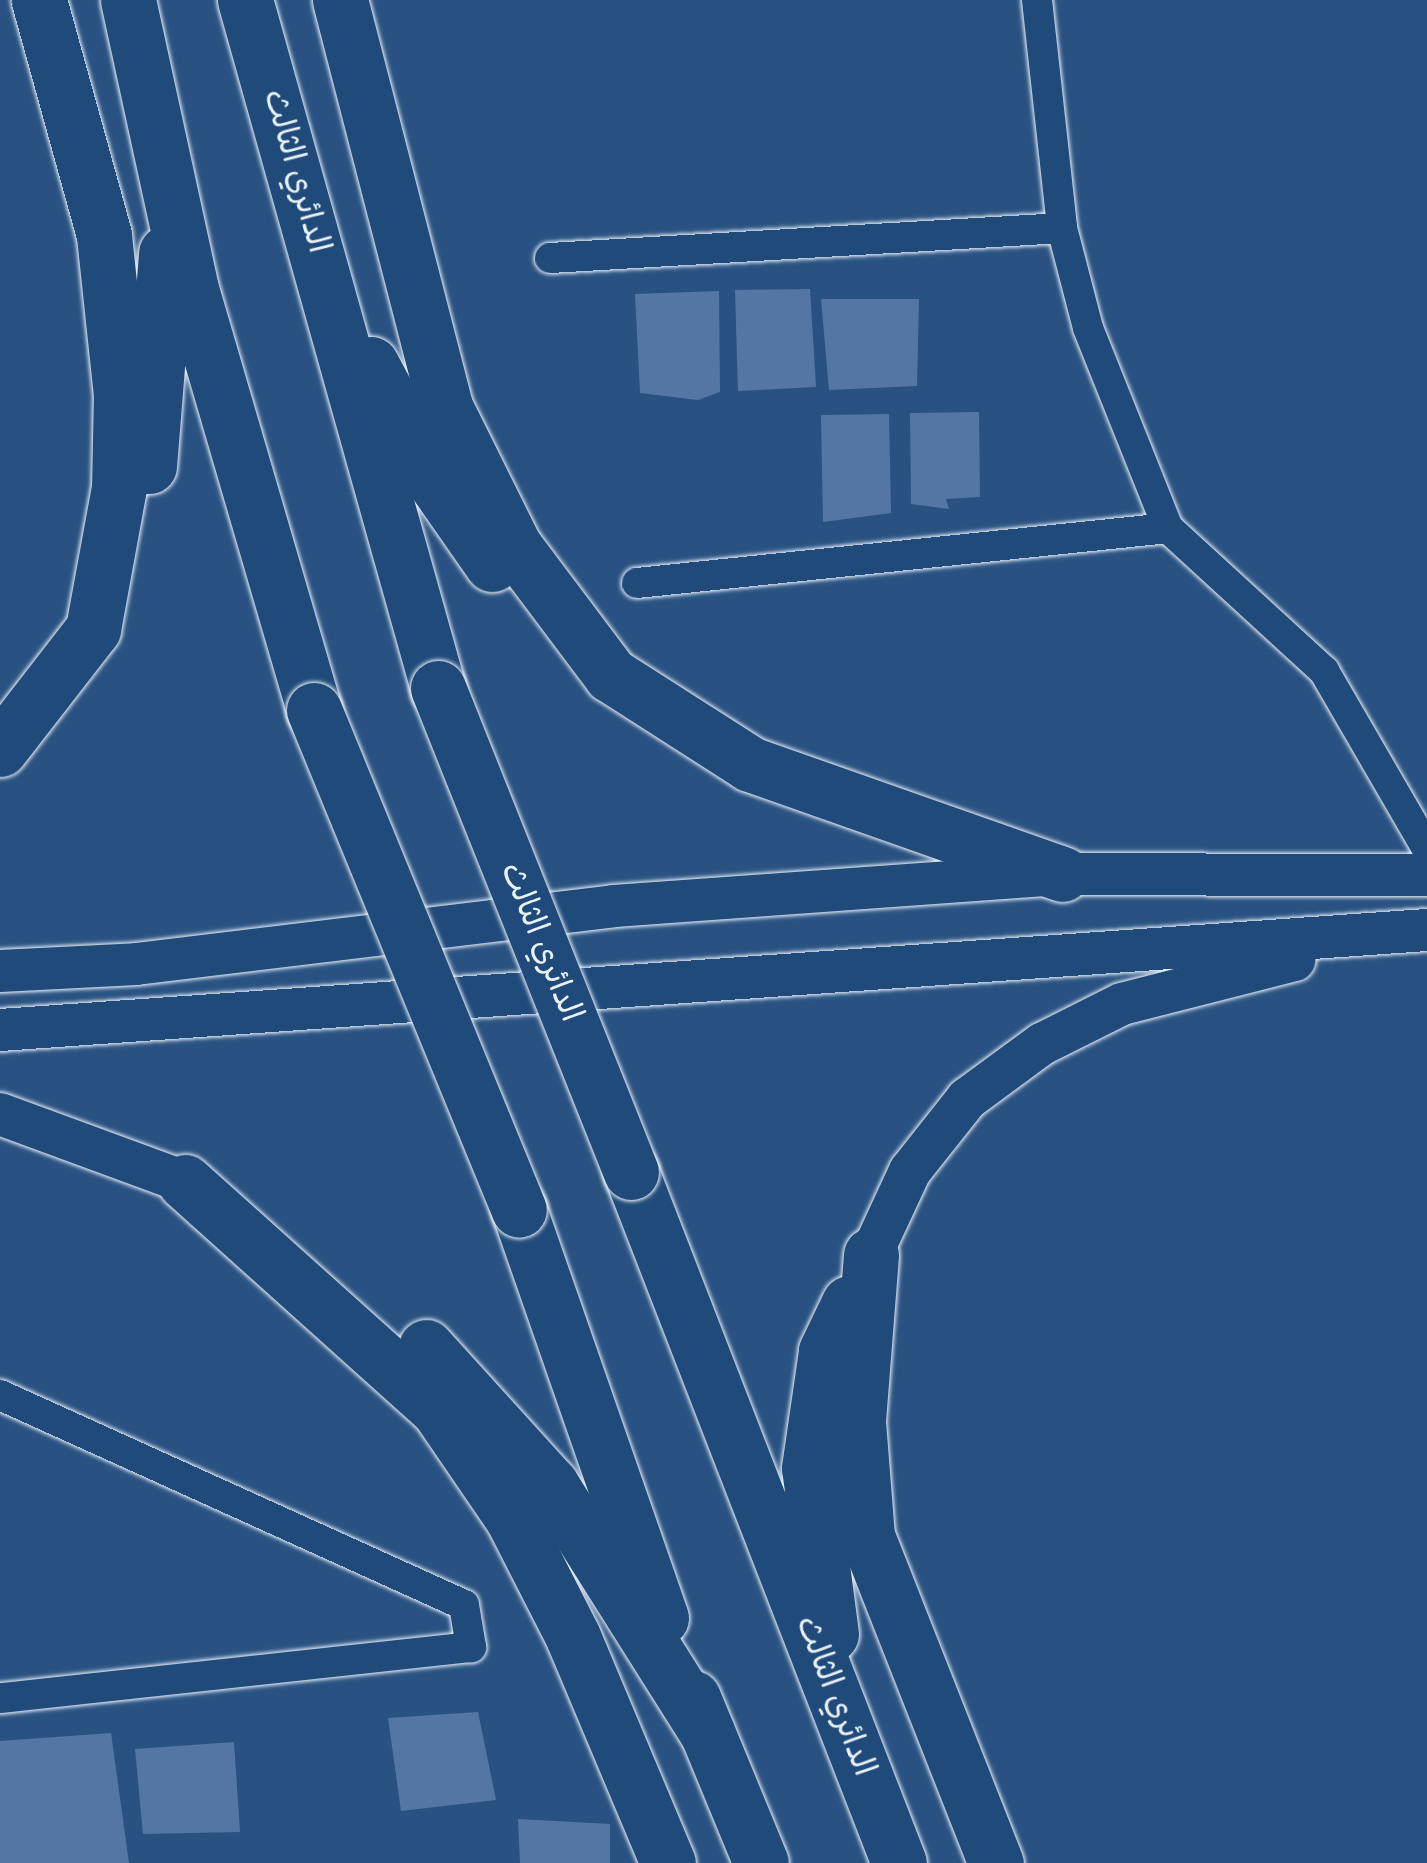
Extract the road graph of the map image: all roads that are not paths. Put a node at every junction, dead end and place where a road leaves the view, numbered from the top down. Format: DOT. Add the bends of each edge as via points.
graph roads {
  1 [pos="39,0"];
  2 [pos="128,0"];
  3 [pos="245,0"];
  4 [pos="340,0"];
  5 [pos="1037,0"];
  6 [pos="169,190"];
  7 [pos="1062,228"];
  8 [pos="550,258"];
  9 [pos="320,266"];
  10 [pos="1168,528"];
  11 [pos="637,583"];
  12 [pos="93,629"];
  13 [pos="611,675"];
  14 [pos="0,749"];
  15 [pos="1427,849"];
  16 [pos="1062,874"];
  17 [pos="1427,874"];
  18 [pos="1422,930"];
  19 [pos="0,971"];
  20 [pos="0,1030"];
  21 [pos="0,1114"];
  22 [pos="185,1182"];
  23 [pos="871,1255"];
  24 [pos="0,1395"];
  25 [pos="0,1698"];
  26 [pos="844,1726"];
  27 [pos="708,1733"];
  28 [pos="668,1863"];
  29 [pos="761,1863"];
  30 [pos="900,1863"];
  31 [pos="996,1863"];
  1 -- 12 [label="highway" via="104,235 121,396 119,488"];
  2 -- 6 [label="highway"];
  3 -- 9 [label="highway, الدائري الثالث"];
  4 -- 13 [label="highway" via="446,409 514,546"];
  5 -- 7 [label="street"];
  6 -- 12 [label="highway" via="159,403 140,525"];
  6 -- 27 [label="highway, bridge" via="314,710 519,1210"];
  7 -- 8 [label="street"];
  7 -- 10 [label="street" via="1088,328"];
  9 -- 13 [label="highway" via="432,478 489,559"];
  9 -- 26 [label="highway, الدائري الثالث, bridge" via="438,688"];
  10 -- 11 [label="street"];
  10 -- 15 [label="street" via="1324,671"];
  12 -- 14 [label="highway"];
  13 -- 16 [label="highway" via="750,764"];
  16 -- 17 [label="street"];
  16 -- 19 [label="street" via="614,906 136,964"];
  18 -- 20 [label="street"];
  18 -- 23 [label="street" via="1122,1004 1042,1044 967,1099 910,1171"];
  21 -- 22 [label="street"];
  22 -- 27 [label="highway" via="316,1255 452,1369 551,1485"];
  22 -- 28 [label="highway" via="438,1409 513,1519 564,1620"];
  23 -- 26 [label="highway" via="826,1352 809,1468"];
  23 -- 31 [label="highway" via="858,1422 868,1536"];
  24 -- 25 [label="street" via="464,1606 471,1647"];
  26 -- 30 [label="highway, الدائري الثالث"];
  27 -- 29 [label="highway"];
}
